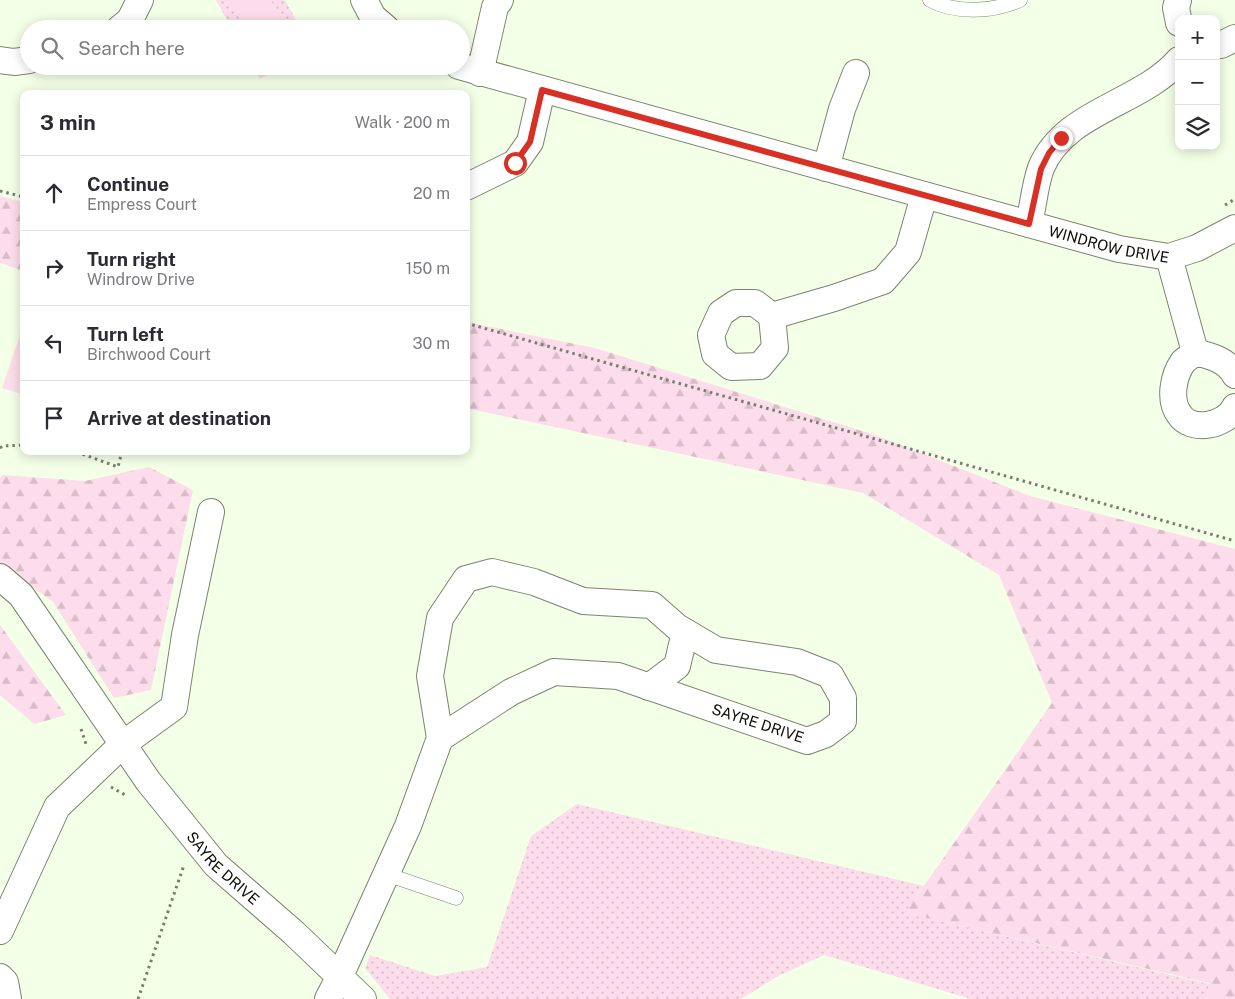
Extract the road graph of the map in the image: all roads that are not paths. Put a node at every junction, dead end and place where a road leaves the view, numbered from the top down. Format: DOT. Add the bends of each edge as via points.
graph roads {
  1 [pos="140,0"];
  2 [pos="364,0"];
  3 [pos="500,0"];
  4 [pos="930,0"];
  5 [pos="1020,0"];
  6 [pos="1178,0"];
  7 [pos="1177,15"];
  8 [pos="130,20"];
  9 [pos="376,20"];
  10 [pos="1235,38"];
  11 [pos="1220,45"];
  12 [pos="0,60"];
  13 [pos="20,61"];
  14 [pos="1175,64"];
  15 [pos="470,67"];
  16 [pos="470,69"];
  17 [pos="856,73"];
  18 [pos="542,90"];
  19 [pos="826,168"];
  20 [pos="470,185"];
  21 [pos="924,196"];
  22 [pos="1029,224"];
  23 [pos="1235,228"];
  24 [pos="1169,257"];
  25 [pos="772,316"];
  26 [pos="1196,353"];
  27 [pos="1235,375"];
  28 [pos="1235,407"];
  29 [pos="211,512"];
  30 [pos="0,577"];
  31 [pos="685,632"];
  32 [pos="650,687"];
  33 [pos="440,738"];
  34 [pos="123,744"];
  35 [pos="386,874"];
  36 [pos="456,898"];
  37 [pos="0,931"];
  38 [pos="340,976"];
  39 [pos="0,977"];
  40 [pos="8,999"];
  41 [pos="328,999"];
  42 [pos="363,999"];
  1 -- 8 [label="street"];
  2 -- 9 [label="street"];
  3 -- 15 [label="street"];
  4 -- 5 [label="lane" via="942,7 980,10"];
  6 -- 7 [label="street"];
  10 -- 11 [label="street"];
  12 -- 13 [label="street"];
  14 -- 22 [label="street" via="1151,84 1061,138 1041,169"];
  16 -- 18 [label="street, WINDROW DRIVE"];
  17 -- 19 [label="street" via="842,109"];
  18 -- 19 [label="street, WINDROW DRIVE"];
  18 -- 20 [label="street" via="530,142 515,163"];
  19 -- 21 [label="street, WINDROW DRIVE"];
  21 -- 22 [label="street, WINDROW DRIVE"];
  21 -- 25 [label="street" via="908,252 883,281"];
  22 -- 24 [label="street, WINDROW DRIVE" via="1119,249"];
  23 -- 24 [label="street, WINDROW DRIVE" via="1197,248"];
  24 -- 26 [label="street"];
  26 -- 27 [label="street" via="1216,358 1232,368"];
  26 -- 28 [label="street" via="1176,374 1174,400 1179,415 1192,424 1207,426 1220,422"];
  29 -- 34 [label="street" via="185,635 174,707"];
  30 -- 34 [label="street, SAYRE DRIVE" via="21,595"];
  31 -- 32 [label="street" via="677,666"];
  31 -- 32 [label="street, SAYRE DRIVE" via="716,650 797,662 830,676 843,698 843,721 826,734 807,741"];
  31 -- 33 [label="street, SAYRE DRIVE" via="652,605 583,601 534,582 492,572 466,579 440,618 430,676"];
  32 -- 33 [label="street, SAYRE DRIVE" via="618,676 554,672 506,696"];
  33 -- 35 [label="street, SAYRE DRIVE" via="408,826"];
  34 -- 37 [label="street" via="57,807"];
  34 -- 38 [label="street, SAYRE DRIVE" via="216,865"];
  35 -- 36 [label="lane"];
  35 -- 38 [label="street, SAYRE DRIVE"];
  38 -- 41 [label="street, SAYRE DRIVE"];
  38 -- 42 [label="street, SAYRE DRIVE"];
  39 -- 40 [label="street" via="5,982"];
}
